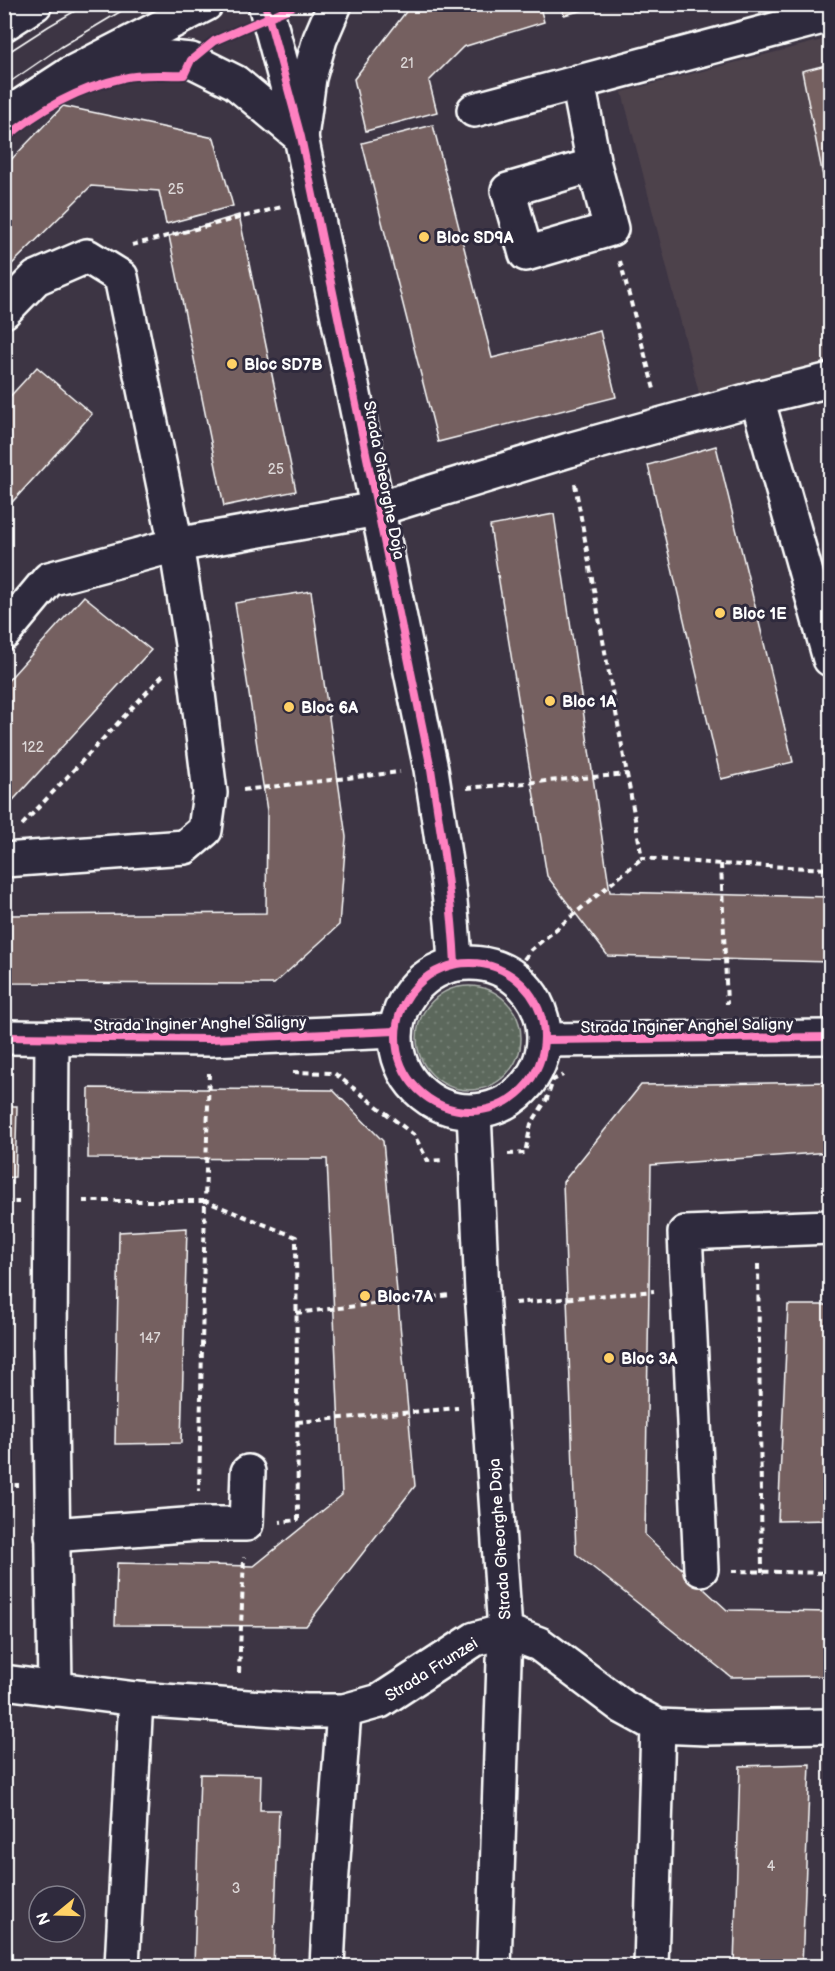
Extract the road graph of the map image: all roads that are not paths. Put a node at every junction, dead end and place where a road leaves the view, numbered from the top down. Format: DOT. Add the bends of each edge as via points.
graph roads {
  1 [pos="35,4"];
  2 [pos="206,4"];
  3 [pos="265,4"];
  4 [pos="335,4"];
  5 [pos="831,15"];
  6 [pos="4,24"];
  7 [pos="70,74"];
  8 [pos="578,82"];
  9 [pos="474,110"];
  10 [pos="4,117"];
  11 [pos="301,136"];
  12 [pos="594,165"];
  13 [pos="4,311"];
  14 [pos="831,380"];
  15 [pos="757,398"];
  16 [pos="376,509"];
  17 [pos="176,545"];
  18 [pos="4,633"];
  19 [pos="831,659"];
  20 [pos="4,860"];
  21 [pos="455,964"];
  22 [pos="396,1031"];
  23 [pos="4,1037"];
  24 [pos="52,1037"];
  25 [pos="831,1037"];
  26 [pos="544,1040"];
  27 [pos="474,1112"];
  28 [pos="831,1227"];
  29 [pos="248,1472"];
  30 [pos="52,1535"];
  31 [pos="701,1569"];
  32 [pos="506,1631"];
  33 [pos="4,1682"];
  34 [pos="55,1689"];
  35 [pos="136,1699"];
  36 [pos="345,1712"];
  37 [pos="658,1726"];
  38 [pos="831,1726"];
  39 [pos="122,1966"];
  40 [pos="327,1966"];
  41 [pos="494,1966"];
  42 [pos="651,1966"];
  1 -- 6 [label="street"];
  2 -- 7 [label="street"];
  3 -- 11 [label="street, Strada Gheorghe Doja"];
  4 -- 11 [label="street" via="309,78"];
  5 -- 8 [label="street"];
  7 -- 10 [label="street"];
  7 -- 11 [label="street" via="148,56 191,60 235,82"];
  8 -- 9 [label="street"];
  8 -- 12 [label="street"];
  11 -- 16 [label="street, Strada Gheorghe Doja"];
  12 -- 12 [label="street" via="611,228 526,254 508,190"];
  13 -- 17 [label="street" via="36,278 87,256 121,277"];
  14 -- 15 [label="street"];
  15 -- 16 [label="street"];
  15 -- 19 [label="street"];
  16 -- 17 [label="street"];
  16 -- 21 [label="street, Strada Gheorghe Doja" via="433,780 453,914"];
  17 -- 18 [label="street" via="49,579"];
  17 -- 20 [label="street" via="210,794 206,830 186,847"];
  21 -- 22 [label="street" via="437,970 409,995"];
  21 -- 26 [label="street" via="494,967 511,976 530,993 541,1015"];
  22 -- 24 [label="street, Strada Inginer Anghel Saligny" via="210,1039"];
  22 -- 27 [label="street" via="401,1065 412,1085 451,1110"];
  23 -- 24 [label="street, Strada Inginer Anghel Saligny"];
  24 -- 30 [label="street"];
  25 -- 26 [label="street, Strada Inginer Anghel Saligny"];
  26 -- 27 [label="street" via="540,1062 530,1082 515,1097 495,1108"];
  27 -- 32 [label="street, Strada Gheorghe Doja" via="489,1405"];
  28 -- 31 [label="street" via="685,1233"];
  29 -- 30 [label="street" via="246,1524"];
  30 -- 34 [label="street"];
  32 -- 36 [label="street, Strada Frunzei" via="476,1639 380,1701"];
  32 -- 37 [label="street" via="539,1644 623,1707"];
  32 -- 41 [label="street, Strada Gheorghe Doja"];
  33 -- 34 [label="street, Strada Frunzei"];
  34 -- 35 [label="street, Strada Frunzei"];
  35 -- 36 [label="street, Strada Frunzei"];
  35 -- 39 [label="street"];
  36 -- 40 [label="street"];
  37 -- 38 [label="street"];
  37 -- 42 [label="street"];
}
